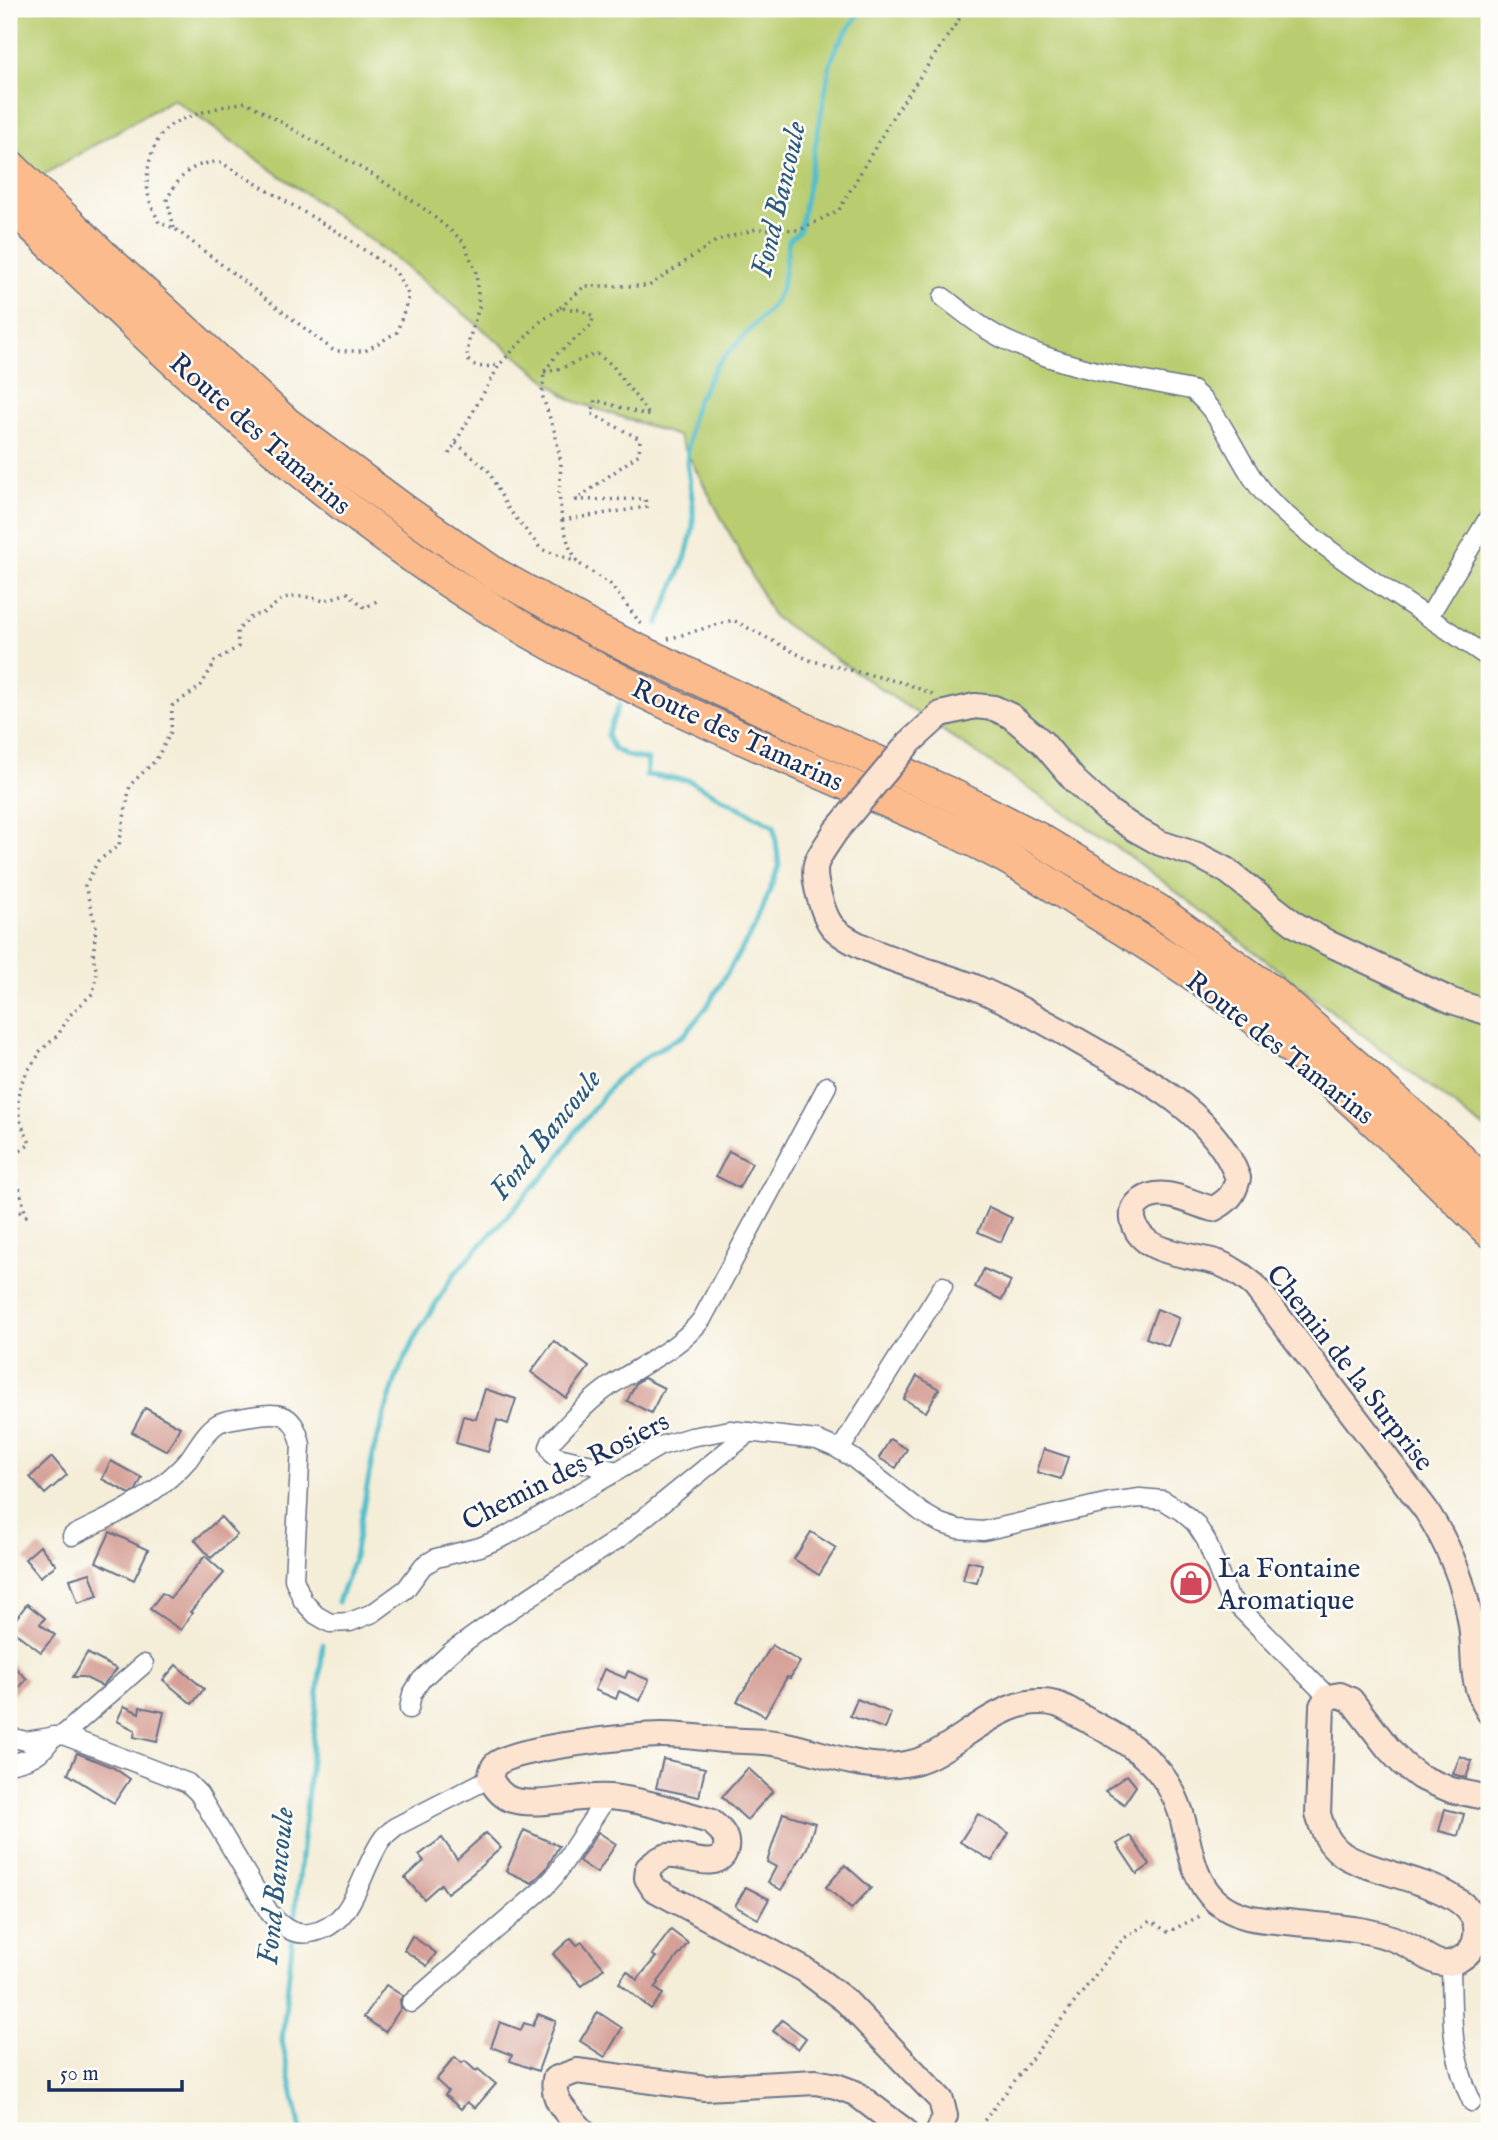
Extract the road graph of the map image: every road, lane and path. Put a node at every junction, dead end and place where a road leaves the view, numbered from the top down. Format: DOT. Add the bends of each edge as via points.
graph roads {
  1 [pos="966,9"];
  2 [pos="9,165"];
  3 [pos="9,203"];
  4 [pos="174,228"];
  5 [pos="93,265"];
  6 [pos="943,297"];
  7 [pos="559,308"];
  8 [pos="500,364"];
  9 [pos="544,372"];
  10 [pos="456,443"];
  11 [pos="449,454"];
  12 [pos="1489,517"];
  13 [pos="562,520"];
  14 [pos="578,562"];
  15 [pos="380,599"];
  16 [pos="1429,616"];
  17 [pos="648,629"];
  18 [pos="656,636"];
  19 [pos="1489,655"];
  20 [pos="959,709"];
  21 [pos="1489,1013"];
  22 [pos="827,1086"];
  23 [pos="9,1161"];
  24 [pos="1489,1188"];
  25 [pos="9,1205"];
  26 [pos="1489,1231"];
  27 [pos="943,1286"];
  28 [pos="750,1432"];
  29 [pos="841,1450"];
  30 [pos="617,1471"];
  31 [pos="72,1536"];
  32 [pos="144,1664"];
  33 [pos="1328,1697"];
  34 [pos="409,1709"];
  35 [pos="1489,1712"];
  36 [pos="58,1736"];
  37 [pos="9,1737"];
  38 [pos="9,1764"];
  39 [pos="489,1778"];
  40 [pos="607,1797"];
  41 [pos="1489,1798"];
  42 [pos="1236,1914"];
  43 [pos="1451,1963"];
  44 [pos="411,2003"];
  45 [pos="1472,2102"];
  46 [pos="949,2127"];
  47 [pos="583,2131"];
  48 [pos="905,2131"];
  1 -- 7 [label="path" via="892,118 839,210 800,230 756,229 716,241 649,286 585,286"];
  2 -- 5 [label="highway, Route des Tamarins"];
  3 -- 5 [label="highway, Route des Tamarins"];
  4 -- 4 [label="path" via="334,351 365,351 397,331 409,296 396,272 220,162 204,163 180,176 167,199"];
  4 -- 8 [label="path" via="159,223 148,196 149,163 156,143 175,122 246,102 393,188 463,241 476,272 479,307 467,359 483,368"];
  5 -- 24 [label="highway, Route des Tamarins" via="286,423 495,574 599,632 1037,838 1157,910 1272,992"];
  5 -- 26 [label="highway, Route des Tamarins" via="278,454 438,575 595,667 1008,859 1144,942 1253,1016 1391,1134"];
  6 -- 16 [label="street" via="1010,342 1080,367 1192,390 1212,411 1243,466 1270,500 1352,568"];
  7 -- 8 [label="path"];
  7 -- 9 [label="path" via="582,310 593,316 592,325 556,354"];
  8 -- 10 [label="path"];
  9 -- 13 [label="path" via="542,395 561,463"];
  9 -- 13 [label="path" via="597,354 612,365 650,416 595,400 592,414 640,439 639,454 576,500 645,499 647,507"];
  10 -- 11 [label="path"];
  10 -- 14 [label="path" via="488,470 507,507 541,549"];
  12 -- 16 [label="street"];
  13 -- 14 [label="path"];
  14 -- 17 [label="path" via="610,584"];
  15 -- 23 [label="path" via="365,608 348,593 323,601 285,597 262,615 253,615 237,631 238,647 212,663 200,687 172,706 172,733 156,760 130,785 119,845 98,861 85,886 96,927 93,993 23,1076 18,1088 21,1124 30,1144"];
  16 -- 19 [label="street"];
  18 -- 20 [label="path" via="668,639 733,620 809,660 926,690"];
  20 -- 21 [label="main road, Chemin de la Surprise" via="993,708 1011,716 1075,781 1135,829 1226,870 1296,925 1328,943 1452,1001"];
  20 -- 35 [label="main road, Chemin de la Surprise, bridge" via="941,714 909,743 835,832 815,865 818,895 831,925 852,943 977,988 1040,1019 1153,1083 1209,1130 1238,1178 1227,1202 1213,1209 1156,1193 1136,1205 1133,1223 1158,1247 1217,1262 1238,1271 1255,1286 1426,1510 1459,1572 1471,1621 1476,1682"];
  22 -- 30 [label="street" via="692,1333 608,1387 549,1447 554,1457"];
  23 -- 25 [label="path" via="26,1216"];
  27 -- 29 [label="street"];
  28 -- 29 [label="street, Chemin des Rosiers" via="817,1440"];
  28 -- 30 [label="street, Chemin des Rosiers" via="730,1430 660,1446"];
  28 -- 34 [label="street" via="618,1539 452,1651 421,1680"];
  29 -- 33 [label="street, Chemin des Rosiers" via="921,1513 958,1529 983,1531 1110,1502 1163,1500 1200,1531 1228,1596"];
  30 -- 31 [label="street, Chemin des Rosiers" via="506,1536 436,1558 423,1566 406,1590 373,1613 350,1622 330,1623 316,1615 303,1601 294,1579 301,1445 292,1420 283,1415 221,1422 156,1489"];
  32 -- 36 [label="street"];
  33 -- 41 [label="main road" via="1340,1695 1351,1700 1388,1748 1420,1777"];
  33 -- 43 [label="main road" via="1320,1719 1318,1814 1322,1830 1330,1844 1359,1864 1446,1892 1461,1903 1472,1916 1475,1940 1464,1957"];
  36 -- 37 [label="street" via="26,1741"];
  36 -- 38 [label="street" via="37,1755"];
  36 -- 39 [label="street" via="188,1783 269,1912 279,1924 306,1934 321,1931 346,1911 383,1838 395,1827"];
  39 -- 40 [label="main road" via="497,1791 512,1800"];
  39 -- 42 [label="main road" via="496,1764 514,1755 662,1735 793,1745 853,1762 892,1767 926,1758 993,1717 1028,1703 1057,1704 1149,1757 1180,1810 1203,1885 1213,1899"];
  40 -- 44 [label="street" via="544,1888"];
  40 -- 46 [label="main road" via="642,1801 719,1828 726,1849 720,1857 712,1861 668,1856 657,1860 648,1868 647,1878 654,1889 805,1970 846,2001 941,2100"];
  42 -- 43 [label="main road" via="1384,1935 1439,1963"];
  42 -- 46 [label="path" via="1199,1915 1168,1931 1151,1921 1123,1939 977,2130"];
  43 -- 45 [label="street" via="1457,2062"];
  47 -- 48 [label="main road" via="557,2101 553,2089 555,2079 577,2071 705,2088 816,2082 855,2093"];
}
